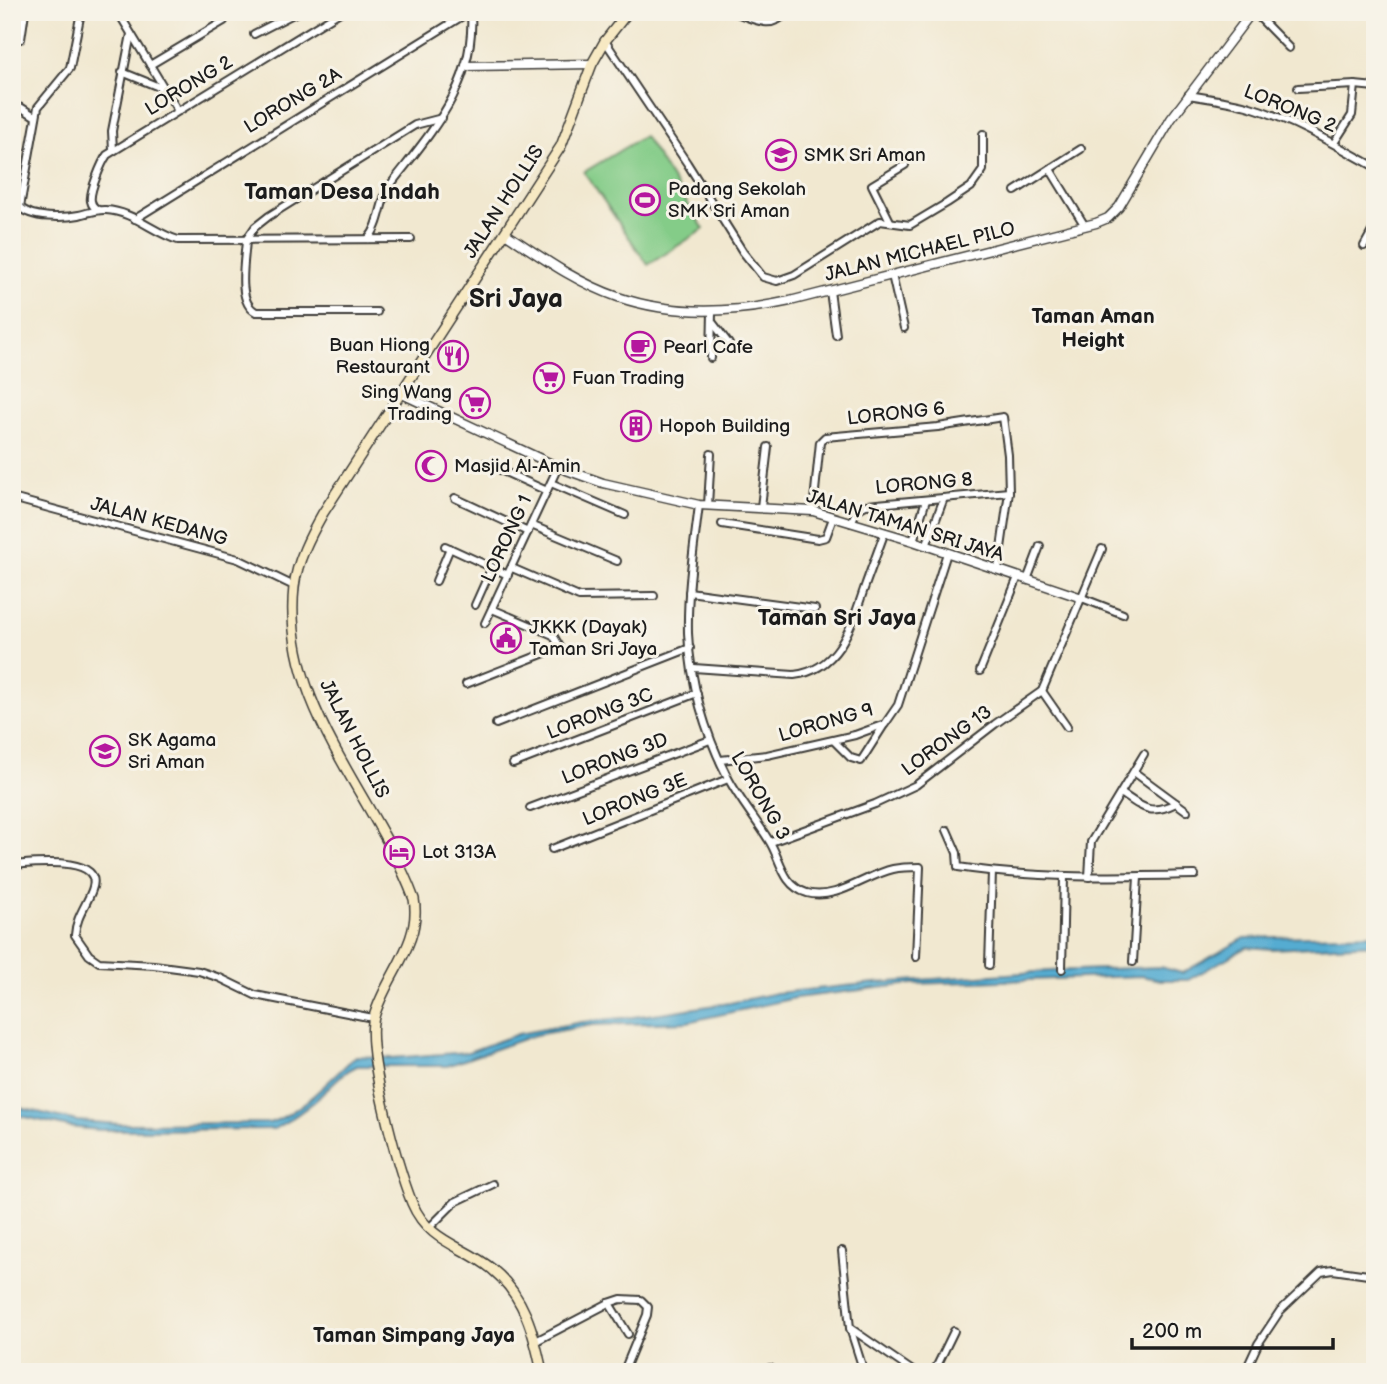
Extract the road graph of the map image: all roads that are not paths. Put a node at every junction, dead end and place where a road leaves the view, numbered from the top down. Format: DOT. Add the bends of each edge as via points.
graph roads {
  1 [pos="25,12"];
  2 [pos="81,12"];
  3 [pos="118,12"];
  4 [pos="298,12"];
  5 [pos="340,12"];
  6 [pos="470,12"];
  7 [pos="628,12"];
  8 [pos="734,12"];
  9 [pos="787,12"];
  10 [pos="1253,12"];
  11 [pos="224,22"];
  12 [pos="131,34"];
  13 [pos="254,34"];
  14 [pos="21,39"];
  15 [pos="605,41"];
  16 [pos="1289,48"];
  17 [pos="592,64"];
  18 [pos="150,65"];
  19 [pos="466,65"];
  20 [pos="122,72"];
  21 [pos="1356,85"];
  22 [pos="1375,87"];
  23 [pos="1298,89"];
  24 [pos="166,90"];
  25 [pos="1188,94"];
  26 [pos="12,106"];
  27 [pos="178,111"];
  28 [pos="36,117"];
  29 [pos="442,118"];
  30 [pos="983,134"];
  31 [pos="1334,143"];
  32 [pos="1082,149"];
  33 [pos="113,150"];
  34 [pos="905,165"];
  35 [pos="1375,167"];
  36 [pos="1050,169"];
  37 [pos="1015,191"];
  38 [pos="98,210"];
  39 [pos="135,219"];
  40 [pos="890,221"];
  41 [pos="1085,226"];
  42 [pos="1375,226"];
  43 [pos="505,233"];
  44 [pos="368,239"];
  45 [pos="411,239"];
  46 [pos="246,240"];
  47 [pos="1364,246"];
  48 [pos="892,275"];
  49 [pos="830,291"];
  50 [pos="712,311"];
  51 [pos="377,312"];
  52 [pos="712,322"];
  53 [pos="904,328"];
  54 [pos="836,335"];
  55 [pos="729,344"];
  56 [pos="711,358"];
  57 [pos="402,394"];
  58 [pos="768,447"];
  59 [pos="711,454"];
  60 [pos="485,463"];
  61 [pos="558,467"];
  62 [pos="551,483"];
  63 [pos="547,491"];
  64 [pos="1009,492"];
  65 [pos="12,498"];
  66 [pos="455,498"];
  67 [pos="944,498"];
  68 [pos="926,500"];
  69 [pos="703,505"];
  70 [pos="761,507"];
  71 [pos="813,511"];
  72 [pos="625,515"];
  73 [pos="833,518"];
  74 [pos="851,523"];
  75 [pos="722,524"];
  76 [pos="529,529"];
  77 [pos="884,534"];
  78 [pos="913,541"];
  79 [pos="926,546"];
  80 [pos="1040,546"];
  81 [pos="1102,549"];
  82 [pos="947,553"];
  83 [pos="617,561"];
  84 [pos="492,567"];
  85 [pos="998,569"];
  86 [pos="510,571"];
  87 [pos="1022,578"];
  88 [pos="436,581"];
  89 [pos="294,586"];
  90 [pos="689,592"];
  91 [pos="654,596"];
  92 [pos="1082,598"];
  93 [pos="475,605"];
  94 [pos="492,609"];
  95 [pos="815,609"];
  96 [pos="1123,614"];
  97 [pos="485,623"];
  98 [pos="690,648"];
  99 [pos="694,668"];
  100 [pos="980,671"];
  101 [pos="466,684"];
  102 [pos="1042,691"];
  103 [pos="697,693"];
  104 [pos="496,724"];
  105 [pos="885,724"];
  106 [pos="1067,727"];
  107 [pos="710,740"];
  108 [pos="834,741"];
  109 [pos="1144,754"];
  110 [pos="720,760"];
  111 [pos="513,764"];
  112 [pos="1134,772"];
  113 [pos="728,779"];
  114 [pos="1121,793"];
  115 [pos="1176,803"];
  116 [pos="530,808"];
  117 [pos="1187,811"];
  118 [pos="947,830"];
  119 [pos="771,842"];
  120 [pos="552,849"];
  121 [pos="12,864"];
  122 [pos="992,872"];
  123 [pos="1195,875"];
  124 [pos="1064,877"];
  125 [pos="1089,877"];
  126 [pos="1138,877"];
  127 [pos="916,957"];
  128 [pos="1133,962"];
  129 [pos="989,964"];
  130 [pos="1062,969"];
  131 [pos="373,1018"];
  132 [pos="493,1184"];
  133 [pos="429,1228"];
  134 [pos="842,1251"];
  135 [pos="1375,1276"];
  136 [pos="609,1303"];
  137 [pos="850,1328"];
  138 [pos="954,1331"];
  139 [pos="628,1334"];
  140 [pos="536,1341"];
  141 [pos="626,1366"];
  142 [pos="542,1372"];
  143 [pos="762,1372"];
  144 [pos="776,1372"];
  145 [pos="864,1372"];
  146 [pos="914,1372"];
  147 [pos="934,1372"];
  148 [pos="1245,1372"];
  1 -- 14 [label="street"];
  2 -- 28 [label="street" via="70,68 39,103"];
  3 -- 12 [label="street"];
  4 -- 13 [label="street"];
  5 -- 27 [label="street, LORONG 2"];
  6 -- 19 [label="street"];
  6 -- 39 [label="street, LORONG 2A"];
  7 -- 15 [label="main road, JALAN HOLLIS"];
  8 -- 9 [label="street" via="771,24"];
  10 -- 16 [label="street"];
  10 -- 25 [label="street, JALAN MICHAEL PILO"];
  11 -- 18 [label="street"];
  12 -- 18 [label="street"];
  12 -- 20 [label="street"];
  15 -- 17 [label="main road, JALAN HOLLIS"];
  15 -- 40 [label="street" via="743,252 769,281 794,275 876,223"];
  17 -- 19 [label="street"];
  17 -- 43 [label="main road, JALAN HOLLIS" via="561,146"];
  18 -- 24 [label="street"];
  19 -- 29 [label="street"];
  20 -- 24 [label="street"];
  20 -- 33 [label="street"];
  21 -- 22 [label="street"];
  21 -- 23 [label="street"];
  21 -- 31 [label="street" via="1352,115"];
  24 -- 27 [label="street"];
  25 -- 31 [label="street, LORONG 2" via="1247,106"];
  25 -- 41 [label="street, JALAN MICHAEL PILO" via="1119,207 1108,219"];
  26 -- 28 [label="street"];
  27 -- 33 [label="street, LORONG 2"];
  28 -- 38 [label="street" via="20,207 33,214 56,216"];
  29 -- 44 [label="street" via="388,188"];
  29 -- 46 [label="street" via="415,125 269,216"];
  30 -- 40 [label="street" via="983,170 971,187 914,223"];
  31 -- 35 [label="street, LORONG 2"];
  32 -- 36 [label="street"];
  33 -- 38 [label="street, LORONG 2" via="103,161 90,197"];
  34 -- 40 [label="street" via="872,185"];
  36 -- 37 [label="street"];
  36 -- 41 [label="street"];
  38 -- 39 [label="street"];
  39 -- 46 [label="street" via="178,240"];
  41 -- 48 [label="street, JALAN MICHAEL PILO"];
  42 -- 47 [label="street"];
  43 -- 50 [label="street, JALAN MICHAEL PILO" via="554,266 618,297"];
  43 -- 57 [label="main road, JALAN HOLLIS"];
  44 -- 45 [label="street"];
  44 -- 46 [label="street"];
  46 -- 51 [label="street" via="243,298 251,310"];
  48 -- 49 [label="street, JALAN MICHAEL PILO"];
  48 -- 53 [label="street"];
  49 -- 50 [label="street, JALAN MICHAEL PILO" via="753,309"];
  49 -- 54 [label="street"];
  50 -- 52 [label="street"];
  52 -- 55 [label="street"];
  52 -- 56 [label="street"];
  57 -- 61 [label="street, JALAN TAMAN SRI JAYA"];
  57 -- 89 [label="main road, JALAN HOLLIS" via="306,543"];
  58 -- 70 [label="street"];
  59 -- 69 [label="street"];
  60 -- 63 [label="street"];
  61 -- 62 [label="street, LORONG 1"];
  61 -- 69 [label="street, JALAN TAMAN SRI JAYA" via="621,488"];
  62 -- 63 [label="street, LORONG 1"];
  62 -- 72 [label="street"];
  63 -- 76 [label="street, LORONG 1"];
  64 -- 67 [label="street, LORONG 8"];
  64 -- 71 [label="street, LORONG 6" via="1003,417 825,437 820,442"];
  64 -- 85 [label="street"];
  65 -- 89 [label="street, JALAN KEDANG" via="238,559"];
  66 -- 76 [label="street"];
  67 -- 68 [label="street, LORONG 8"];
  67 -- 79 [label="street"];
  68 -- 74 [label="street, LORONG 8" via="866,505"];
  68 -- 78 [label="street"];
  69 -- 70 [label="street, JALAN TAMAN SRI JAYA"];
  69 -- 90 [label="street, LORONG 3"];
  70 -- 71 [label="street, JALAN TAMAN SRI JAYA"];
  71 -- 73 [label="street, JALAN TAMAN SRI JAYA"];
  73 -- 74 [label="street, JALAN TAMAN SRI JAYA"];
  73 -- 75 [label="street" via="826,537 818,539"];
  74 -- 77 [label="street, JALAN TAMAN SRI JAYA"];
  76 -- 83 [label="street"];
  76 -- 86 [label="street, LORONG 1"];
  77 -- 78 [label="street, JALAN TAMAN SRI JAYA"];
  77 -- 99 [label="street" via="851,627 819,668 794,675"];
  78 -- 79 [label="street, JALAN TAMAN SRI JAYA"];
  79 -- 82 [label="street, JALAN TAMAN SRI JAYA"];
  80 -- 87 [label="street"];
  81 -- 92 [label="street"];
  82 -- 85 [label="street, JALAN TAMAN SRI JAYA"];
  82 -- 105 [label="street, LORONG 9" via="898,705"];
  84 -- 86 [label="street"];
  84 -- 88 [label="street" via="448,547"];
  84 -- 93 [label="street"];
  85 -- 87 [label="street, JALAN TAMAN SRI JAYA"];
  86 -- 91 [label="street" via="579,597"];
  86 -- 94 [label="street, LORONG 1"];
  87 -- 92 [label="street, JALAN TAMAN SRI JAYA"];
  87 -- 100 [label="street"];
  89 -- 131 [label="main road, JALAN HOLLIS" via="296,637 308,692 410,886 416,911 411,940"];
  90 -- 95 [label="street"];
  90 -- 98 [label="street, LORONG 3"];
  92 -- 96 [label="street"];
  92 -- 102 [label="street"];
  94 -- 97 [label="street, LORONG 1"];
  94 -- 101 [label="street" via="553,635 559,641 558,649"];
  98 -- 99 [label="street, LORONG 3"];
  98 -- 104 [label="street"];
  99 -- 103 [label="street, LORONG 3"];
  102 -- 106 [label="street"];
  102 -- 119 [label="street, LORONG 13" via="916,785"];
  103 -- 107 [label="street, LORONG 3"];
  103 -- 111 [label="street, LORONG 3C"];
  105 -- 108 [label="street, LORONG 9"];
  105 -- 108 [label="street" via="861,761 851,758"];
  107 -- 110 [label="street, LORONG 3"];
  107 -- 116 [label="street, LORONG 3D"];
  108 -- 110 [label="street, LORONG 9"];
  109 -- 112 [label="street"];
  110 -- 113 [label="street, LORONG 3"];
  112 -- 114 [label="street"];
  112 -- 115 [label="street"];
  113 -- 119 [label="street, LORONG 3"];
  113 -- 120 [label="street, LORONG 3E"];
  114 -- 115 [label="street" via="1150,810"];
  114 -- 125 [label="street" via="1091,842"];
  115 -- 117 [label="street"];
  118 -- 122 [label="street" via="958,867"];
  119 -- 127 [label="street, LORONG 3" via="785,877 810,893 829,893 895,868 920,867"];
  121 -- 131 [label="street" via="86,868 94,883 77,919 75,935 99,962 199,971 255,995"];
  122 -- 124 [label="street"];
  122 -- 129 [label="street"];
  123 -- 126 [label="street"];
  124 -- 125 [label="street"];
  124 -- 130 [label="street"];
  125 -- 126 [label="street"];
  126 -- 128 [label="street"];
  131 -- 133 [label="main road, JALAN HOLLIS" via="374,1055 384,1104 412,1203"];
  132 -- 133 [label="street" via="455,1202"];
  133 -- 140 [label="main road, JALAN HOLLIS" via="493,1270 510,1287"];
  134 -- 137 [label="street"];
  135 -- 148 [label="street" via="1333,1269 1321,1272 1280,1311"];
  136 -- 139 [label="street"];
  136 -- 140 [label="street"];
  136 -- 141 [label="street" via="636,1299 648,1307"];
  137 -- 145 [label="street"];
  137 -- 146 [label="street"];
  138 -- 147 [label="street"];
  140 -- 142 [label="main road, JALAN HOLLIS"];
  143 -- 144 [label="street" via="768,1368"];
}
